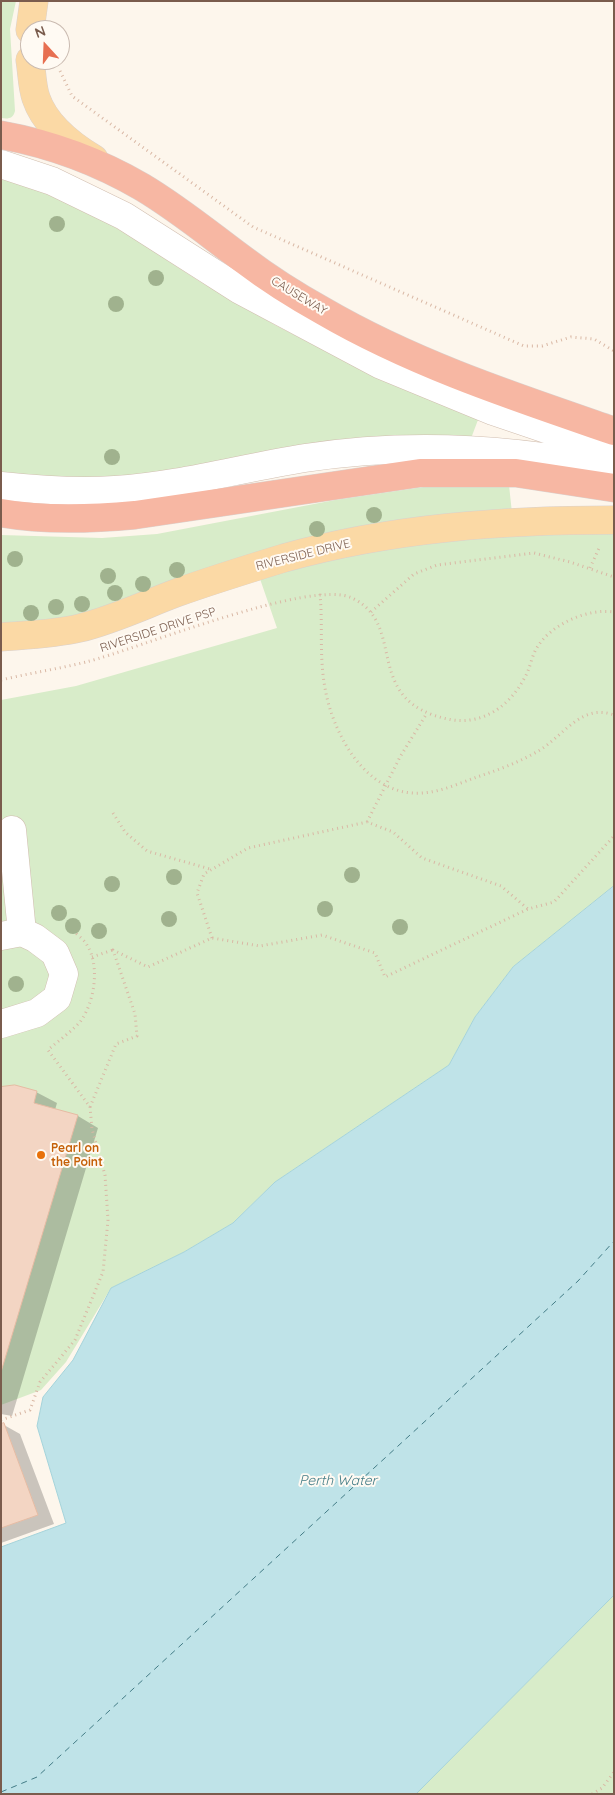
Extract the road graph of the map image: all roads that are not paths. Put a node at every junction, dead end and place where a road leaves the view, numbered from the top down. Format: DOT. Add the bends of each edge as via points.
graph roads {
  1 [pos="34,1"];
  2 [pos="31,20"];
  3 [pos="32,70"];
  4 [pos="1,135"];
  5 [pos="1,164"];
  6 [pos="112,171"];
  7 [pos="614,431"];
  8 [pos="614,452"];
  9 [pos="614,469"];
  10 [pos="1,486"];
  11 [pos="614,488"];
  12 [pos="1,513"];
  13 [pos="612,531"];
  14 [pos="1,637"];
  15 [pos="12,830"];
  16 [pos="12,934"];
  17 [pos="2,1023"];
  1 -- 2 [label="main road"];
  3 -- 6 [label="main road" via="36,99 53,126 74,147"];
  4 -- 6 [label="highway, CAUSEWAY" via="61,150"];
  5 -- 8 [label="lane" via="52,181 100,203 240,290 379,364 494,411"];
  6 -- 7 [label="highway, CAUSEWAY" via="173,207 244,261 326,313 465,377"];
  9 -- 10 [label="lane" via="560,458 444,448 306,458 115,490 53,491"];
  11 -- 12 [label="highway" via="516,473 420,473 136,515 89,519"];
  13 -- 14 [label="main road, RIVERSIDE DRIVE" via="495,523 420,530 287,557 79,628"];
  15 -- 16 [label="lane"];
  16 -- 17 [label="lane" via="35,938 55,953 64,974 57,998 37,1014"];
}
